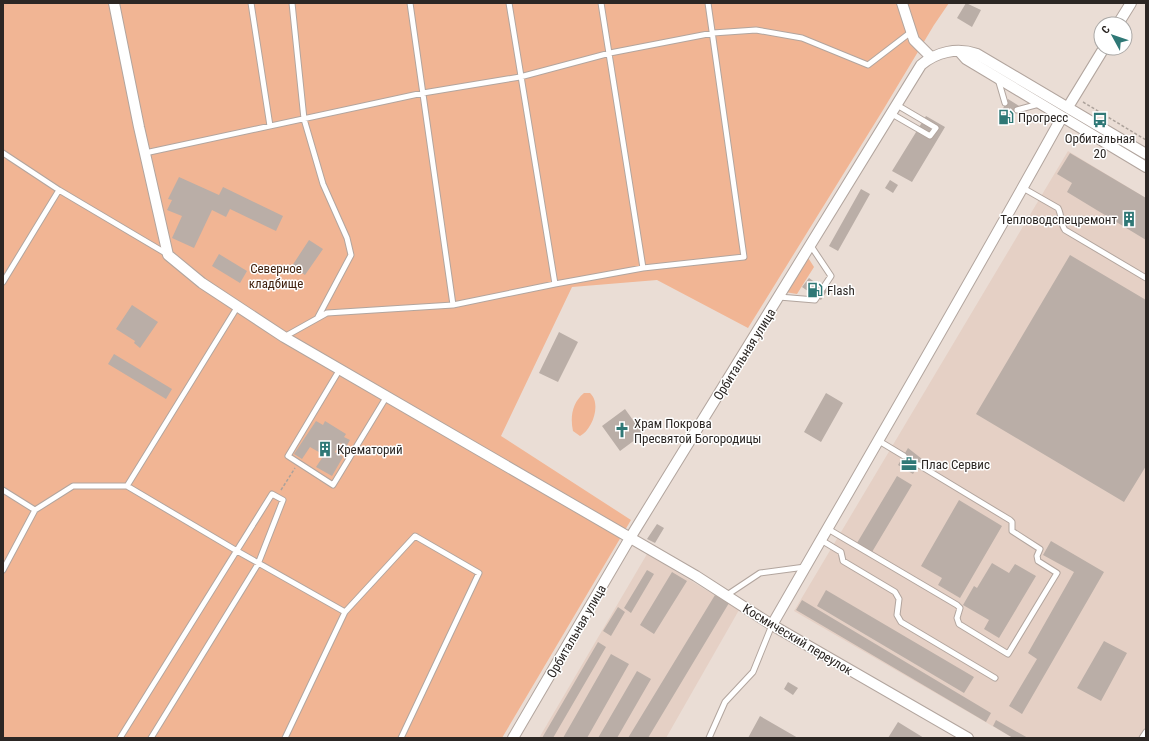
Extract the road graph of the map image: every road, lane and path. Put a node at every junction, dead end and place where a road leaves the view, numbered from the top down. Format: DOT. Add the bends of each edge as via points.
graph roads {
  1 [pos="114,3"];
  2 [pos="251,3"];
  3 [pos="292,3"];
  4 [pos="410,3"];
  5 [pos="509,3"];
  6 [pos="601,3"];
  7 [pos="708,3"];
  8 [pos="902,3"];
  9 [pos="1131,3"];
  10 [pos="1123,16"];
  11 [pos="910,32"];
  12 [pos="713,34"];
  13 [pos="959,51"];
  14 [pos="610,53"];
  15 [pos="1099,56"];
  16 [pos="930,57"];
  17 [pos="520,77"];
  18 [pos="997,78"];
  19 [pos="423,93"];
  20 [pos="1074,97"];
  21 [pos="1005,103"];
  22 [pos="1040,104"];
  23 [pos="1068,107"];
  24 [pos="895,110"];
  25 [pos="1017,110"];
  26 [pos="1062,117"];
  27 [pos="304,119"];
  28 [pos="270,126"];
  29 [pos="1146,140"];
  30 [pos="1145,150"];
  31 [pos="3,153"];
  32 [pos="145,153"];
  33 [pos="1146,167"];
  34 [pos="1023,188"];
  35 [pos="59,190"];
  36 [pos="811,246"];
  37 [pos="168,255"];
  38 [pos="643,268"];
  39 [pos="1146,278"];
  40 [pos="3,282"];
  41 [pos="555,284"];
  42 [pos="823,288"];
  43 [pos="779,297"];
  44 [pos="817,297"];
  45 [pos="453,305"];
  46 [pos="238,306"];
  47 [pos="318,318"];
  48 [pos="284,337"];
  49 [pos="340,369"];
  50 [pos="387,396"];
  51 [pos="879,441"];
  52 [pos="904,456"];
  53 [pos="298,462"];
  54 [pos="919,465"];
  55 [pos="127,486"];
  56 [pos="3,490"];
  57 [pos="277,497"];
  58 [pos="35,510"];
  59 [pos="828,529"];
  60 [pos="630,538"];
  61 [pos="821,540"];
  62 [pos="237,551"];
  63 [pos="258,564"];
  64 [pos="805,567"];
  65 [pos="3,570"];
  66 [pos="727,595"];
  67 [pos="345,612"];
  68 [pos="772,624"];
  69 [pos="996,678"];
  70 [pos="1146,732"];
  71 [pos="120,738"];
  72 [pos="151,738"];
  73 [pos="285,738"];
  74 [pos="401,738"];
  75 [pos="514,738"];
  76 [pos="709,738"];
  77 [pos="968,738"];
  78 [pos="1142,738"];
  1 -- 32 [label="street"];
  2 -- 28 [label="lane"];
  3 -- 27 [label="lane"];
  4 -- 19 [label="lane"];
  5 -- 17 [label="lane"];
  6 -- 14 [label="lane"];
  7 -- 12 [label="lane"];
  8 -- 11 [label="street"];
  9 -- 10 [label="street"];
  11 -- 12 [label="lane" via="868,65 802,38 756,30"];
  11 -- 16 [label="street"];
  12 -- 14 [label="lane"];
  12 -- 38 [label="lane" via="744,257"];
  13 -- 16 [label="street"];
  13 -- 18 [label="street" via="966,59"];
  13 -- 23 [label="street" via="976,54"];
  14 -- 17 [label="lane"];
  14 -- 38 [label="lane"];
  15 -- 20 [label="street"];
  16 -- 24 [label="street, Орбитальная улица" via="922,65"];
  17 -- 19 [label="lane"];
  17 -- 41 [label="lane"];
  18 -- 21 [label="lane"];
  18 -- 22 [label="street"];
  19 -- 27 [label="lane"];
  19 -- 45 [label="lane"];
  20 -- 23 [label="street"];
  20 -- 29 [label="path"];
  22 -- 25 [label="lane"];
  22 -- 26 [label="street"];
  23 -- 30 [label="street"];
  24 -- 24 [label="lane" via="930,136 936,128"];
  24 -- 36 [label="street, Орбитальная улица"];
  26 -- 33 [label="street"];
  26 -- 34 [label="street"];
  27 -- 28 [label="lane"];
  27 -- 47 [label="lane" via="323,184 351,255"];
  28 -- 32 [label="lane"];
  31 -- 35 [label="lane"];
  32 -- 37 [label="street"];
  34 -- 39 [label="lane" via="1058,208 1065,230"];
  34 -- 51 [label="street"];
  35 -- 37 [label="lane"];
  35 -- 40 [label="lane"];
  36 -- 42 [label="lane" via="831,276"];
  36 -- 43 [label="street, Орбитальная улица"];
  37 -- 46 [label="street, Космический переулок" via="202,283"];
  38 -- 41 [label="lane"];
  41 -- 45 [label="lane"];
  43 -- 44 [label="lane" via="815,300"];
  43 -- 60 [label="street, Орбитальная улица"];
  45 -- 47 [label="lane" via="328,313"];
  46 -- 48 [label="street, Космический переулок"];
  46 -- 55 [label="lane"];
  47 -- 48 [label="lane"];
  48 -- 49 [label="street, Космический переулок"];
  49 -- 50 [label="street, Космический переулок"];
  49 -- 53 [label="lane" via="288,456"];
  50 -- 53 [label="lane" via="333,484"];
  50 -- 60 [label="street, Космический переулок"];
  51 -- 52 [label="lane"];
  51 -- 59 [label="street"];
  53 -- 57 [label="path"];
  54 -- 59 [label="lane" via="1010,520 1012,531 1040,548 1038,562 1057,573 1008,654 959,624 957,618 960,608 957,605"];
  55 -- 58 [label="lane" via="73,486"];
  55 -- 62 [label="lane"];
  56 -- 58 [label="lane"];
  57 -- 62 [label="lane" via="272,494"];
  57 -- 63 [label="lane" via="284,500"];
  58 -- 65 [label="lane"];
  59 -- 61 [label="street"];
  60 -- 66 [label="street, Космический переулок"];
  60 -- 75 [label="street, Орбитальная улица"];
  61 -- 64 [label="street"];
  61 -- 69 [label="lane" via="841,552 843,561 895,592 900,598 897,615 901,622"];
  62 -- 63 [label="lane"];
  62 -- 71 [label="lane"];
  63 -- 67 [label="lane"];
  63 -- 72 [label="lane"];
  64 -- 66 [label="lane" via="760,573"];
  64 -- 68 [label="street"];
  66 -- 68 [label="street, Космический переулок"];
  67 -- 73 [label="lane"];
  67 -- 74 [label="lane" via="415,536 479,573"];
  68 -- 76 [label="lane" via="753,672 725,702"];
  68 -- 77 [label="street, Космический переулок"];
  70 -- 78 [label="lane"];
}
